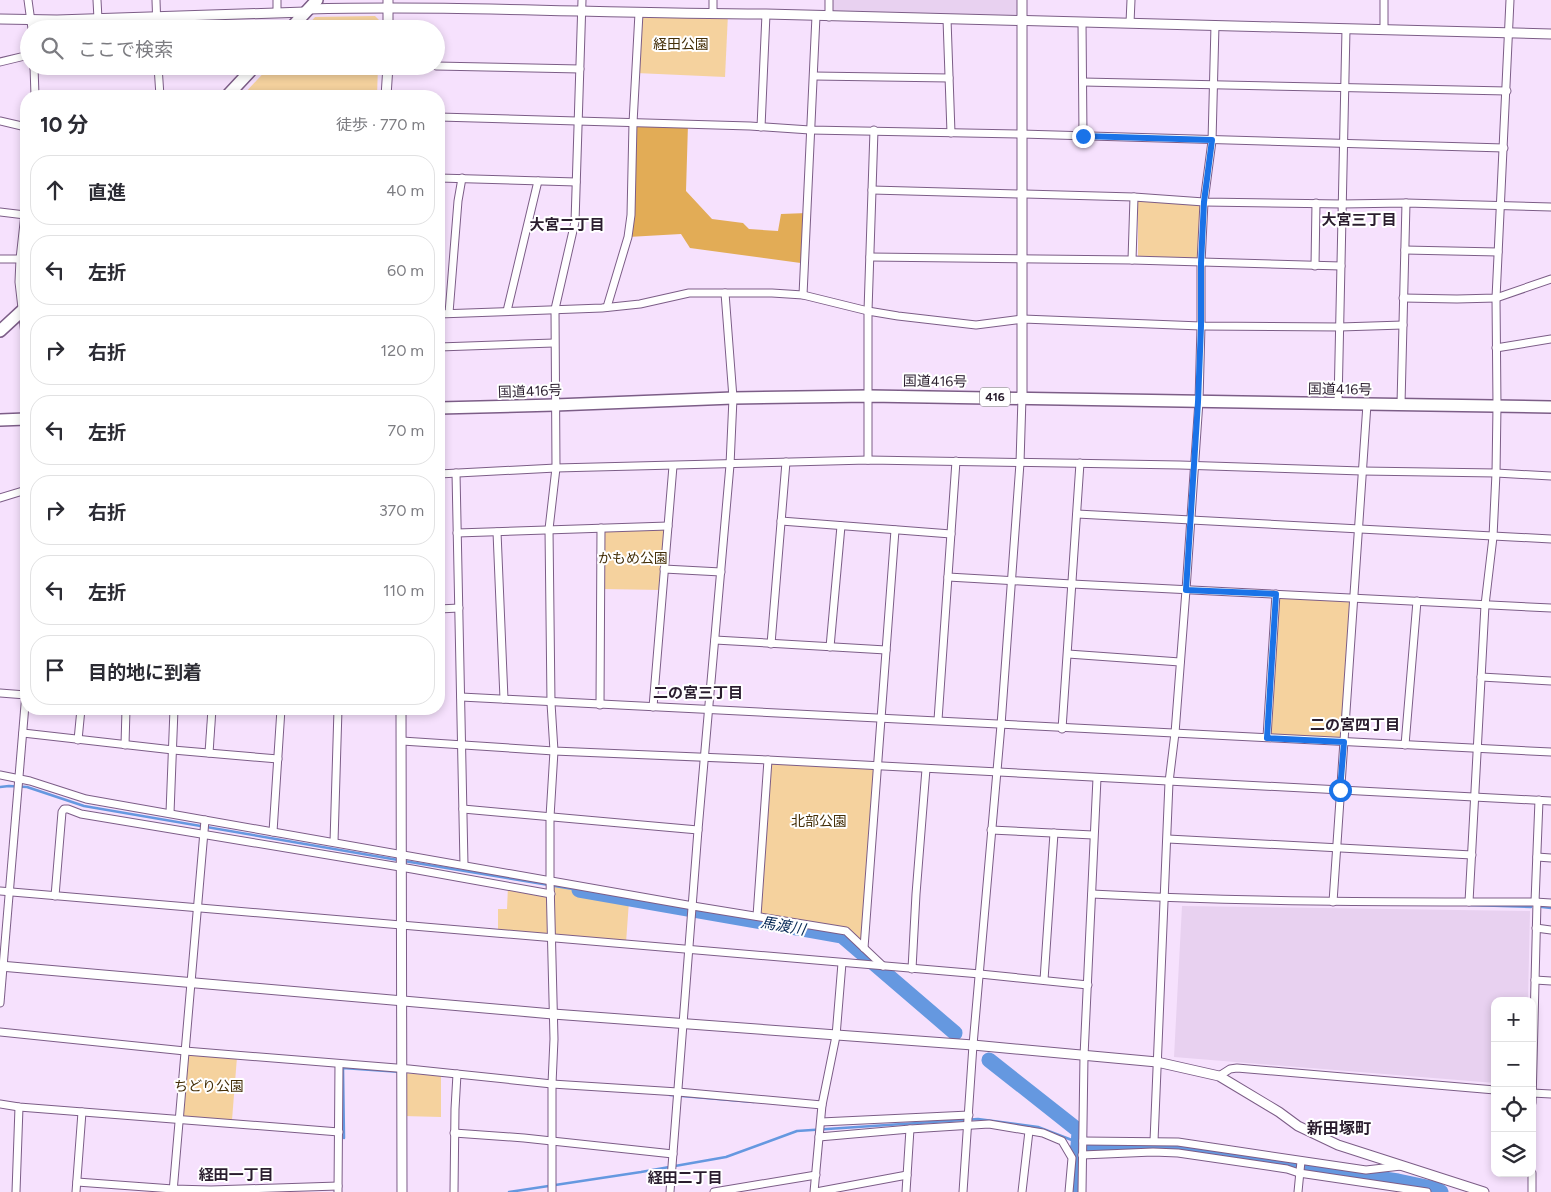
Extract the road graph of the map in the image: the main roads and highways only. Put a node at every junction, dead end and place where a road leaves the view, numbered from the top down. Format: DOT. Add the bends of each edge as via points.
graph roads {
  1 [pos="316,0"];
  2 [pos="298,20"];
  3 [pos="247,75"];
  4 [pos="233,90"];
  5 [pos="20,313"];
  6 [pos="0,331"];
  7 [pos="1551,407"];
  8 [pos="445,408"];
  9 [pos="20,419"];
  10 [pos="0,420"];
  1 -- 2 [label="main road"];
  3 -- 4 [label="main road"];
  5 -- 6 [label="main road"];
  7 -- 8 [label="main road, 国道416号 / 416" via="868,396"];
  9 -- 10 [label="main road"];
}
